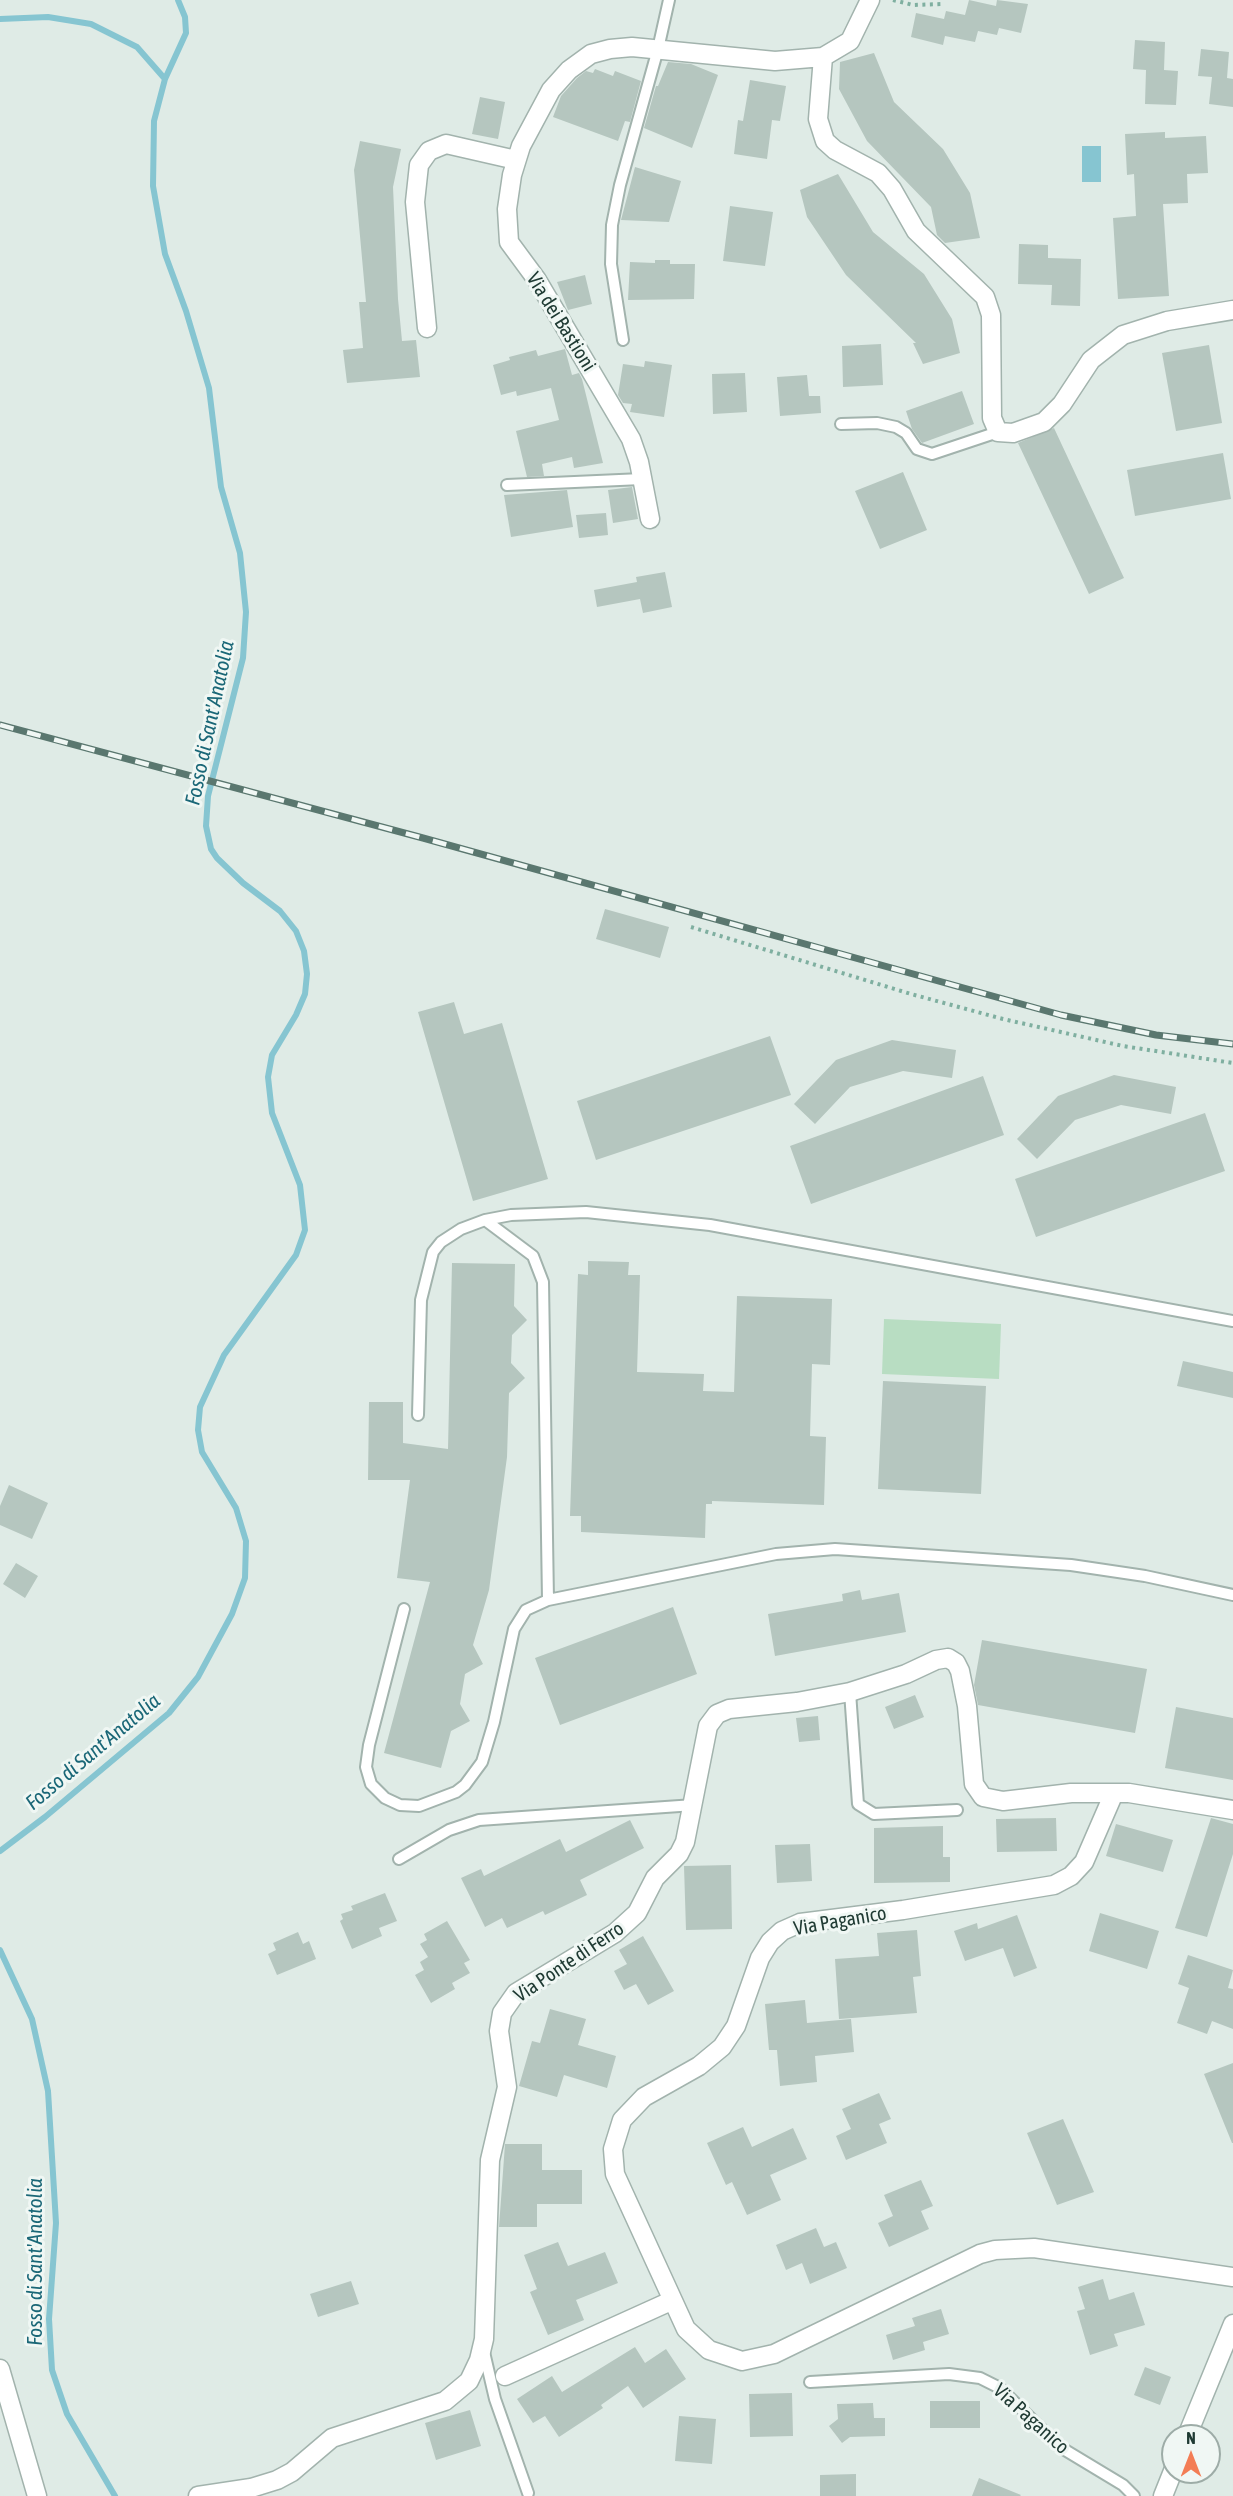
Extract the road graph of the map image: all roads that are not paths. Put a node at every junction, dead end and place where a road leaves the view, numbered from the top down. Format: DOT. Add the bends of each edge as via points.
graph roads {
  1 [pos="669,0"];
  2 [pos="870,0"];
  3 [pos="658,49"];
  4 [pos="824,57"];
  5 [pos="516,160"];
  6 [pos="1233,310"];
  7 [pos="428,328"];
  8 [pos="623,339"];
  9 [pos="841,424"];
  10 [pos="998,432"];
  11 [pos="642,479"];
  12 [pos="507,485"];
  13 [pos="650,519"];
  14 [pos="485,1220"];
  15 [pos="1233,1321"];
  16 [pos="418,1415"];
  17 [pos="1233,1595"];
  18 [pos="548,1600"];
  19 [pos="404,1609"];
  20 [pos="850,1692"];
  21 [pos="1114,1793"];
  22 [pos="694,1805"];
  23 [pos="957,1810"];
  24 [pos="1233,1810"];
  25 [pos="399,1859"];
  26 [pos="1233,2277"];
  27 [pos="671,2301"];
  28 [pos="1233,2324"];
  29 [pos="483,2349"];
  30 [pos="0,2369"];
  31 [pos="505,2376"];
  32 [pos="810,2382"];
  33 [pos="1192,2424"];
  34 [pos="528,2493"];
  35 [pos="37,2496"];
  36 [pos="198,2496"];
  37 [pos="1134,2496"];
  1 -- 3 [label="lane"];
  2 -- 4 [label="street, Via dei Bastioni" via="849,41"];
  3 -- 4 [label="street, Via dei Bastioni" via="775,61"];
  3 -- 5 [label="street, Via dei Bastioni" via="617,48 591,54 578,62 546,98"];
  3 -- 8 [label="lane" via="612,225 611,264"];
  4 -- 10 [label="street" via="818,119 825,141 883,178 916,231 985,297 992,315 992,417"];
  5 -- 7 [label="street" via="446,144 429,151 419,165 416,202"];
  5 -- 11 [label="street, Via dei Bastioni" via="506,220 512,248 537,280 628,434"];
  6 -- 10 [label="street" via="1167,321 1123,335 1091,360 1062,404 1044,422 1013,433"];
  9 -- 10 [label="lane" via="890,425 906,433 921,452 932,454"];
  11 -- 12 [label="lane"];
  11 -- 13 [label="street, Via dei Bastioni"];
  14 -- 15 [label="lane" via="536,1212 570,1212 710,1226"];
  14 -- 16 [label="lane" via="449,1235 429,1263 420,1315"];
  14 -- 18 [label="lane" via="533,1256 543,1281"];
  17 -- 18 [label="lane" via="1063,1564 835,1549 776,1554"];
  18 -- 19 [label="lane" via="525,1610 514,1629 482,1762 456,1792 419,1806 400,1805 384,1798 371,1784 366,1767"];
  20 -- 21 [label="street, Via Ponte di Ferro" via="948,1658 960,1671 974,1784 983,1797 1003,1801 1071,1793"];
  20 -- 22 [label="street, Via Ponte di Ferro" via="717,1714 708,1726"];
  20 -- 23 [label="lane" via="858,1804 874,1814"];
  21 -- 24 [label="street, Via Ponte di Ferro"];
  21 -- 27 [label="street, Via Paganico" via="1084,1862 1071,1876 1054,1885 800,1923 770,1942 758,1962 736,2026 722,2047 699,2066 638,2101 622,2120 615,2138 613,2161 619,2186"];
  22 -- 25 [label="lane" via="479,1820 449,1830"];
  22 -- 29 [label="street, Via Ponte di Ferro" via="682,1848 655,1878 634,1917 615,1933 516,1993 502,2013 500,2046 507,2087 490,2160"];
  26 -- 27 [label="street, Via Paganico" via="1034,2248 995,2250 779,2352 742,2361 722,2356 698,2342"];
  27 -- 31 [label="street"];
  28 -- 33 [label="street"];
  29 -- 34 [label="lane, Via Ponte di Ferro" via="495,2399"];
  29 -- 36 [label="street, Via Ponte di Ferro" via="469,2381 445,2401 332,2438 285,2476 270,2483"];
  30 -- 35 [label="street"];
  32 -- 37 [label="lane, Via Paganico" via="950,2374 980,2378 1000,2388 1060,2447"];
}
